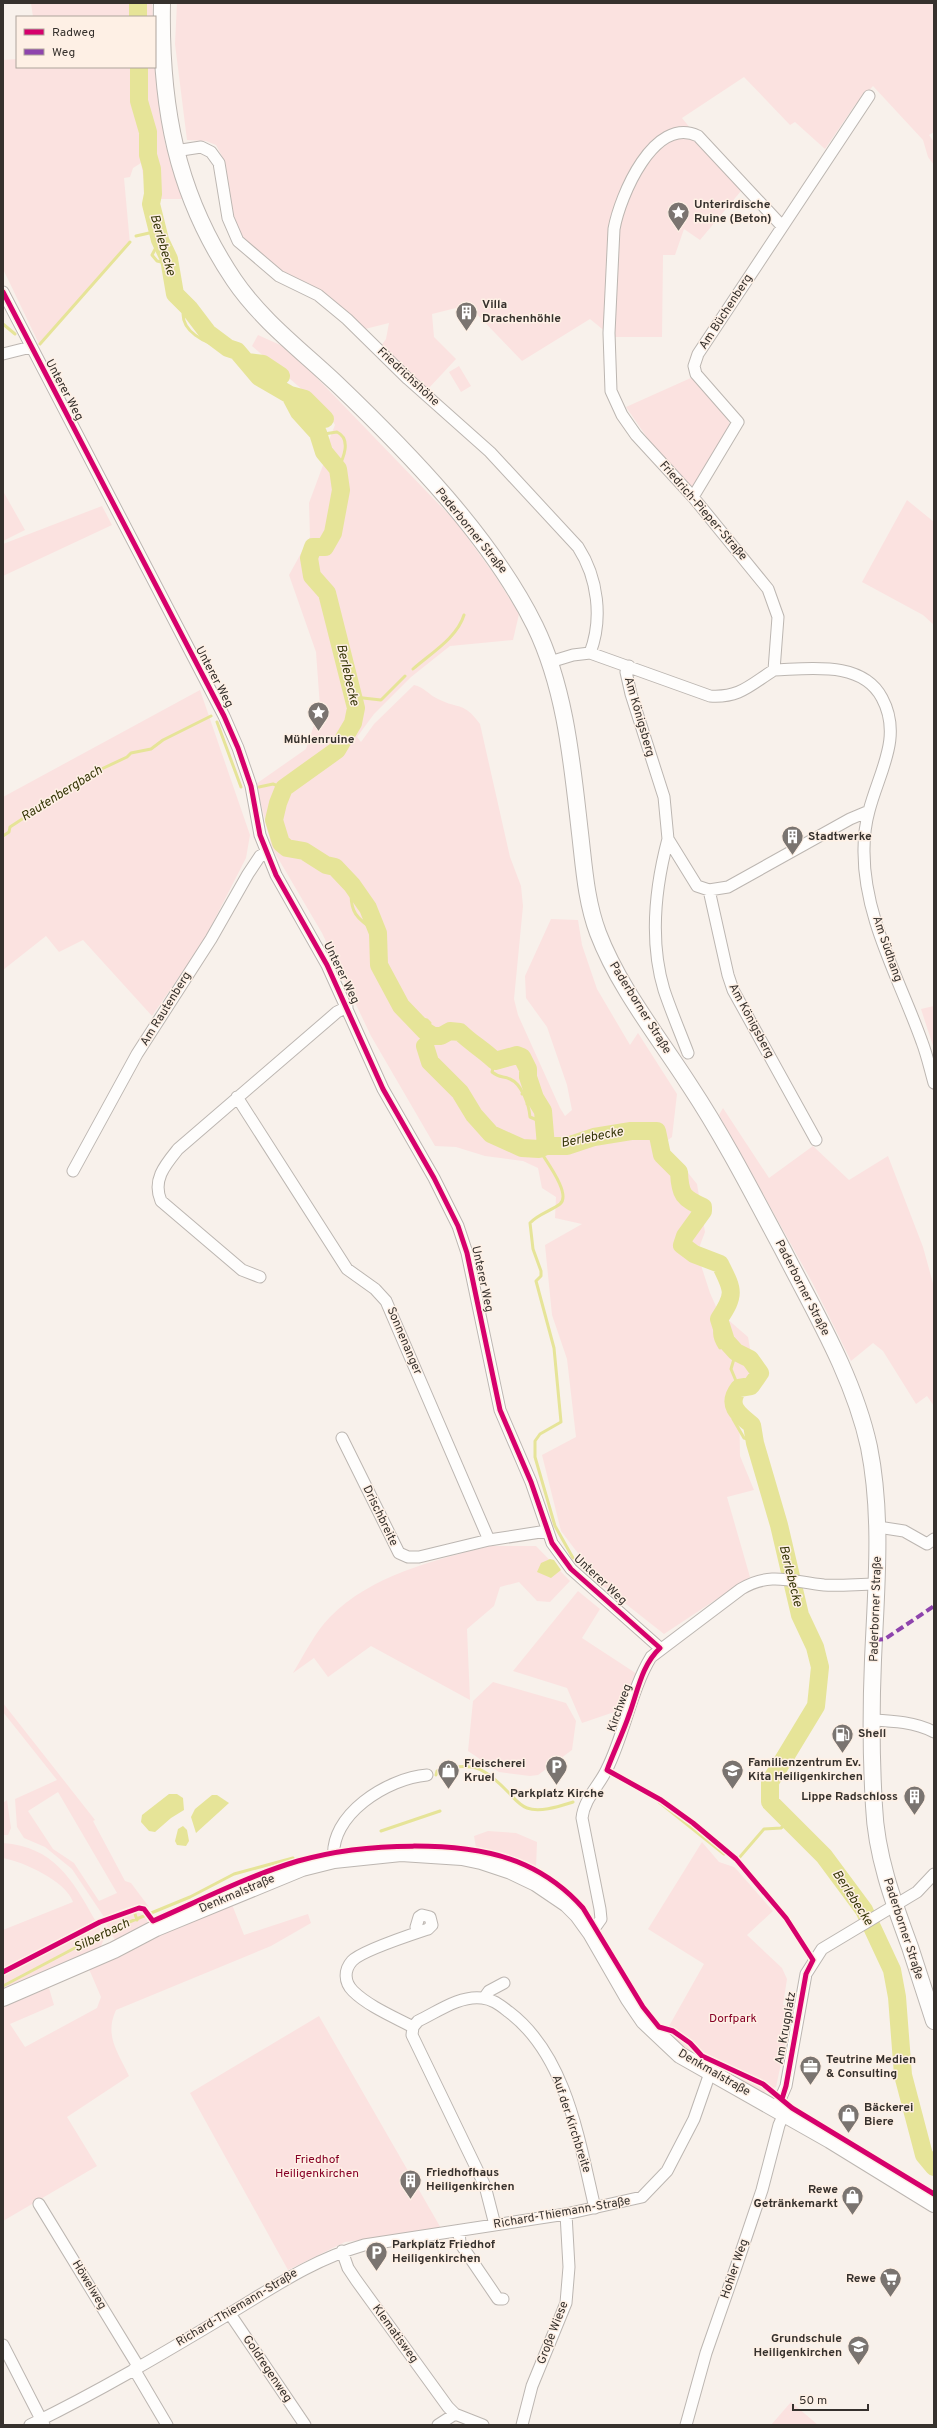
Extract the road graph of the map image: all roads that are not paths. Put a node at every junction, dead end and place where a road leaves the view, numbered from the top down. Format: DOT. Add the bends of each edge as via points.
graph roads {
  1 [pos="162,3"];
  2 [pos="869,96"];
  3 [pos="175,151"];
  4 [pos="782,226"];
  5 [pos="3,292"];
  6 [pos="31,347"];
  7 [pos="3,354"];
  8 [pos="693,497"];
  9 [pos="590,653"];
  10 [pos="550,662"];
  11 [pos="629,666"];
  12 [pos="774,670"];
  13 [pos="869,811"];
  14 [pos="668,839"];
  15 [pos="266,853"];
  16 [pos="709,890"];
  17 [pos="347,1007"];
  18 [pos="688,1053"];
  19 [pos="934,1083"];
  20 [pos="237,1097"];
  21 [pos="816,1140"];
  22 [pos="73,1171"];
  23 [pos="260,1278"];
  24 [pos="342,1438"];
  25 [pos="878,1528"];
  26 [pos="547,1531"];
  27 [pos="934,1539"];
  28 [pos="489,1540"];
  29 [pos="876,1584"];
  30 [pos="660,1648"];
  31 [pos="872,1720"];
  32 [pos="934,1732"];
  33 [pos="426,1775"];
  34 [pos="334,1860"];
  35 [pos="934,1874"];
  36 [pos="894,1905"];
  37 [pos="418,1932"];
  38 [pos="591,1933"];
  39 [pos="504,1983"];
  40 [pos="3,1998"];
  41 [pos="484,1998"];
  42 [pos="934,2021"];
  43 [pos="413,2027"];
  44 [pos="710,2073"];
  45 [pos="780,2111"];
  46 [pos="39,2204"];
  47 [pos="934,2204"];
  48 [pos="596,2208"];
  49 [pos="566,2214"];
  50 [pos="495,2225"];
  51 [pos="459,2231"];
  52 [pos="342,2251"];
  53 [pos="503,2299"];
  54 [pos="230,2314"];
  55 [pos="3,2346"];
  56 [pos="136,2368"];
  57 [pos="455,2414"];
  58 [pos="42,2422"];
  59 [pos="30,2425"];
  60 [pos="167,2425"];
  61 [pos="306,2425"];
  62 [pos="438,2425"];
  63 [pos="483,2425"];
  64 [pos="522,2425"];
  65 [pos="686,2425"];
  1 -- 3 [label="main road, Paderborner Straße" via="163,64"];
  2 -- 4 [label="street, Am Büchenberg"];
  3 -- 9 [label="street, Friedrichshöhe" via="201,147 212,152 219,163 228,218 238,241 279,276 318,295 347,319 490,452 578,548 588,562 595,591 598,620 596,638"];
  3 -- 10 [label="main road, Paderborner Straße" via="188,194 201,224 237,284 280,331 400,448 476,534 510,580"];
  4 -- 8 [label="street, Am Büchenberg" via="698,354 694,366 696,374 738,422"];
  4 -- 8 [label="street, Friedrich-Pieper-Straße" via="698,136 686,131 668,136 652,150 627,186 617,213 614,229 608,365 611,391 622,415 636,435"];
  5 -- 6 [label="street, Unterer Weg"];
  6 -- 7 [label="street"];
  6 -- 15 [label="street, Unterer Weg" via="224,716 251,786"];
  8 -- 12 [label="street, Friedrich-Pieper-Straße" via="768,589 778,617"];
  9 -- 10 [label="street"];
  9 -- 11 [label="street"];
  10 -- 25 [label="main road, Paderborner Straße" via="566,725 588,895 595,926 616,972 712,1120 804,1290 847,1378 868,1443"];
  11 -- 12 [label="street" via="710,696 722,697 736,695"];
  11 -- 14 [label="street, Am Königsberg" via="626,672 631,694 664,797"];
  12 -- 13 [label="street, Am Südhang" via="843,670 868,682 881,696 889,714 891,743"];
  13 -- 16 [label="street" via="728,887"];
  13 -- 19 [label="street, Am Südhang" via="864,849 869,895 878,929 922,1041"];
  14 -- 16 [label="street, Am Königsberg" via="697,886"];
  14 -- 18 [label="street, Am Königsberg" via="657,882 654,914 664,988"];
  15 -- 17 [label="street, Unterer Weg"];
  15 -- 22 [label="street, Am Rautenberg" via="260,856 248,874 211,939 137,1054"];
  16 -- 21 [label="street, Am Königsberg" via="733,990"];
  17 -- 20 [label="street" via="337,1012"];
  17 -- 26 [label="street, Unterer Weg" via="383,1089 458,1226 467,1253 500,1410 531,1482"];
  20 -- 23 [label="street" via="178,1149 162,1171 157,1186 161,1201 242,1270"];
  20 -- 28 [label="street, Sonnenanger" via="347,1269 375,1289 386,1301"];
  24 -- 28 [label="street, Drischbreite" via="399,1553 408,1557 419,1557"];
  25 -- 27 [label="street" via="904,1531 927,1544"];
  25 -- 29 [label="main road, Paderborner Straße"];
  26 -- 28 [label="street"];
  26 -- 30 [label="street, Unterer Weg" via="552,1543 571,1569"];
  29 -- 30 [label="street, Kirchweg" via="827,1585 782,1578 754,1582"];
  29 -- 31 [label="main road, Paderborner Straße"];
  30 -- 38 [label="street, Kirchweg" via="644,1669 607,1770 585,1804 582,1818 601,1919"];
  31 -- 32 [label="street" via="909,1724"];
  31 -- 36 [label="main road, Paderborner Straße" via="874,1812 882,1861"];
  33 -- 34 [label="street" via="412,1776 363,1801 340,1828 334,1844"];
  34 -- 38 [label="main road, Denkmalstraße" via="401,1853 462,1857 482,1862 524,1876 552,1893 578,1915"];
  34 -- 40 [label="main road, Denkmalstraße" via="290,1872 253,1887"];
  35 -- 36 [label="street, Am Krugplatz" via="917,1892"];
  36 -- 42 [label="main road, Paderborner Straße"];
  36 -- 45 [label="street, Am Krugplatz" via="822,1949 806,1974"];
  37 -- 43 [label="street" via="358,1956 352,1961 346,1976 347,1984 359,1996"];
  38 -- 44 [label="main road, Denkmalstraße" via="629,2000 644,2021 680,2056"];
  39 -- 41 [label="street" via="489,1991"];
  41 -- 43 [label="street" via="460,2001 418,2021"];
  41 -- 48 [label="street, Auf der Kirchbreite" via="502,2007 527,2028 552,2065 577,2133"];
  43 -- 50 [label="street" via="412,2035 485,2186"];
  44 -- 45 [label="main road, Denkmalstraße"];
  44 -- 48 [label="street, Richard-Thiemann-Straße" via="688,2131 662,2178 637,2200"];
  45 -- 47 [label="main road, Denkmalstraße"];
  45 -- 65 [label="street, Hohler Weg" via="779,2125 762,2190 706,2353"];
  46 -- 56 [label="street, Höwelweg"];
  48 -- 49 [label="street, Richard-Thiemann-Straße"];
  49 -- 50 [label="street, Richard-Thiemann-Straße"];
  49 -- 64 [label="street, Große Wiese" via="569,2267 566,2303 532,2386"];
  50 -- 51 [label="street, Richard-Thiemann-Straße"];
  51 -- 52 [label="street, Richard-Thiemann-Straße" via="364,2245"];
  51 -- 53 [label="street" via="460,2243 498,2299"];
  52 -- 54 [label="street, Richard-Thiemann-Straße" via="288,2276"];
  52 -- 57 [label="street, Klematisweg" via="356,2280"];
  54 -- 56 [label="street, Richard-Thiemann-Straße"];
  54 -- 61 [label="street, Goldregenweg"];
  55 -- 58 [label="street"];
  56 -- 58 [label="street, Richard-Thiemann-Straße"];
  56 -- 60 [label="street, Höwelweg"];
  57 -- 62 [label="street"];
  57 -- 63 [label="street, Klematisweg"];
  58 -- 59 [label="street, Richard-Thiemann-Straße"];
}
